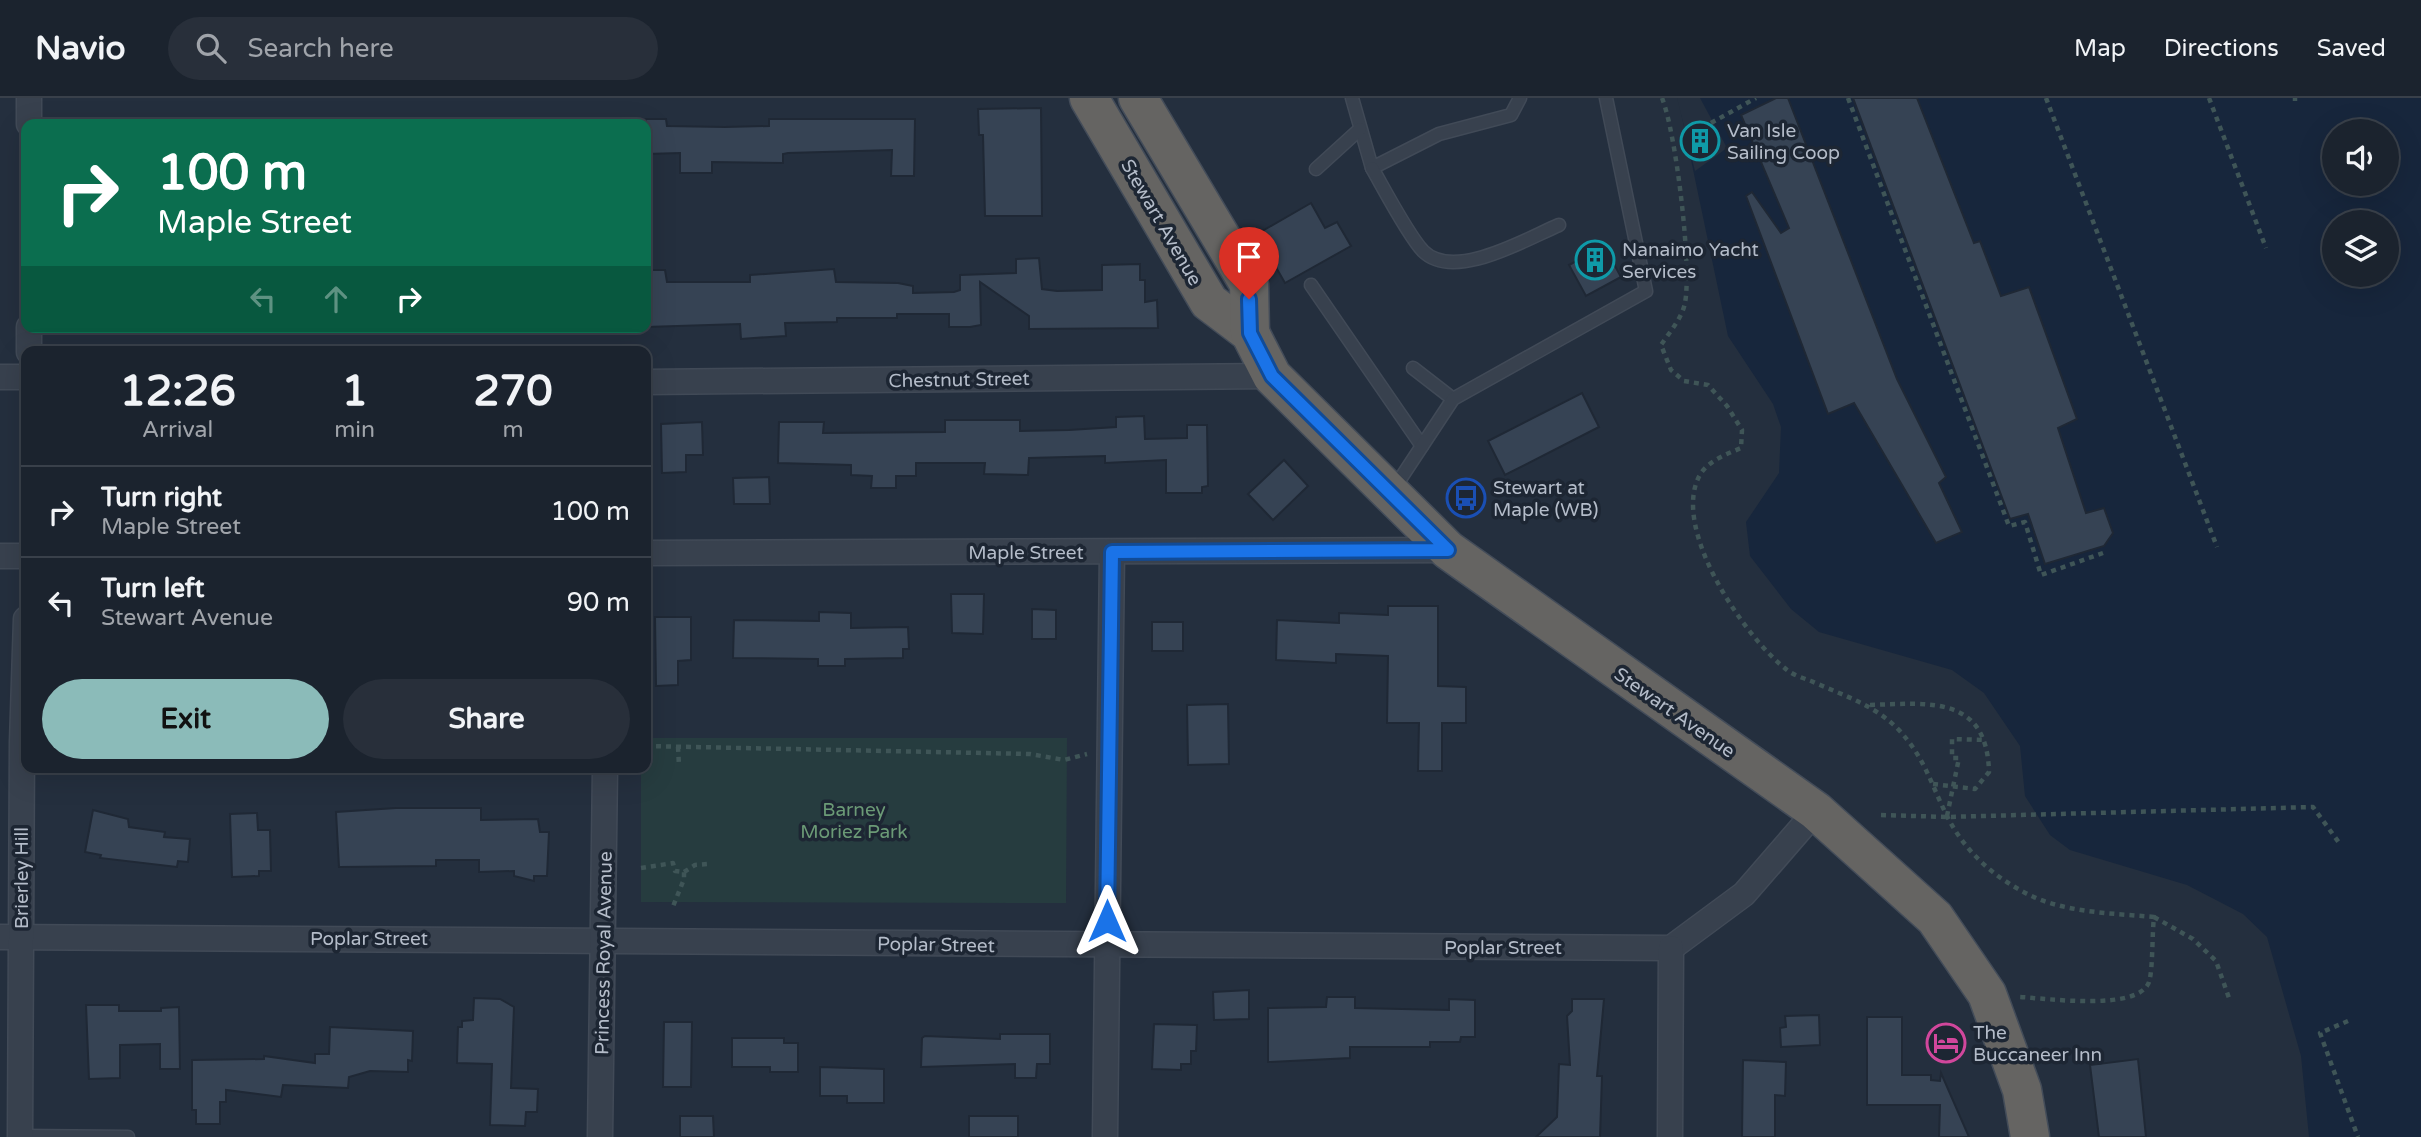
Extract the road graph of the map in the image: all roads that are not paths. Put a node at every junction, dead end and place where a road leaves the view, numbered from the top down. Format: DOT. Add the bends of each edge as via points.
graph roads {
  1 [pos="29,98"];
  2 [pos="1089,98"];
  3 [pos="1138,98"];
  4 [pos="1352,98"];
  5 [pos="1520,98"];
  6 [pos="1606,98"];
  7 [pos="29,119"];
  8 [pos="1360,129"];
  9 [pos="1372,168"];
  10 [pos="1316,169"];
  11 [pos="1559,225"];
  12 [pos="1311,285"];
  13 [pos="1250,333"];
  14 [pos="1413,368"];
  15 [pos="1272,376"];
  16 [pos="0,377"];
  17 [pos="21,377"];
  18 [pos="651,382"];
  19 [pos="1453,399"];
  20 [pos="1422,446"];
  21 [pos="1391,493"];
  22 [pos="1448,550"];
  23 [pos="1112,552"];
  24 [pos="651,553"];
  25 [pos="0,556"];
  26 [pos="21,556"];
  27 [pos="22,773"];
  28 [pos="605,773"];
  29 [pos="1816,811"];
  30 [pos="10,937"];
  31 [pos="603,940"];
  32 [pos="1107,946"];
  33 [pos="1671,948"];
  34 [pos="20,1137"];
  35 [pos="128,1137"];
  36 [pos="600,1137"];
  37 [pos="1105,1137"];
  38 [pos="1670,1137"];
  39 [pos="2030,1137"];
  1 -- 7 [label="street"];
  2 -- 13 [label="highway, Stewart Avenue" via="1209,302"];
  3 -- 13 [label="highway, Stewart Avenue" via="1248,284"];
  4 -- 8 [label="lane"];
  5 -- 9 [label="lane" via="1511,115 1439,134"];
  6 -- 19 [label="lane" via="1646,291"];
  8 -- 9 [label="lane"];
  8 -- 10 [label="lane"];
  9 -- 11 [label="lane" via="1424,252 1447,262 1472,262"];
  12 -- 20 [label="lane"];
  13 -- 15 [label="highway, Stewart Avenue"];
  14 -- 19 [label="lane"];
  15 -- 18 [label="street, Chestnut Street"];
  15 -- 21 [label="highway, Stewart Avenue"];
  16 -- 17 [label="street"];
  19 -- 20 [label="lane"];
  20 -- 21 [label="lane"];
  21 -- 22 [label="highway, Stewart Avenue"];
  22 -- 23 [label="street, Maple Street"];
  22 -- 29 [label="highway, Stewart Avenue"];
  23 -- 24 [label="street, Maple Street"];
  23 -- 32 [label="street"];
  25 -- 26 [label="street"];
  27 -- 30 [label="street, Brierley Hill"];
  28 -- 31 [label="street, Princess Royal Avenue"];
  29 -- 33 [label="street" via="1744,894"];
  29 -- 39 [label="highway, Stewart Avenue" via="1935,918 1987,994 2022,1090"];
  30 -- 31 [label="street, Poplar Street"];
  30 -- 34 [label="street, Brierley Hill"];
  31 -- 32 [label="street, Poplar Street"];
  31 -- 36 [label="street, Princess Royal Avenue"];
  32 -- 33 [label="street, Poplar Street"];
  32 -- 37 [label="street"];
  33 -- 38 [label="street"];
  34 -- 35 [label="lane"];
}
